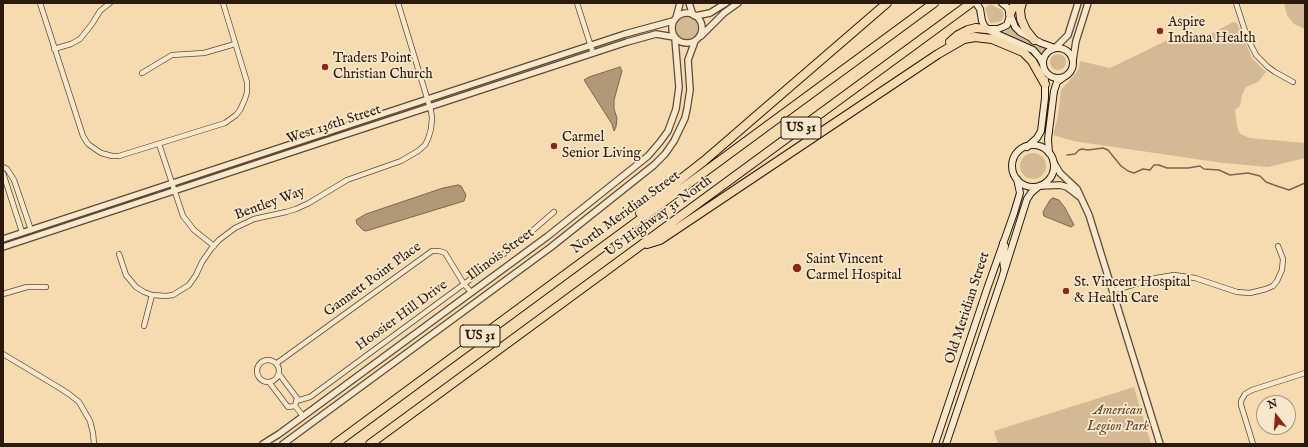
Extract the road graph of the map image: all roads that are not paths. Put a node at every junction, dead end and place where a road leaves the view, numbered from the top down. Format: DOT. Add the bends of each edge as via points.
graph roads {
  1 [pos="40,3"];
  2 [pos="110,3"];
  3 [pos="223,3"];
  4 [pos="398,3"];
  5 [pos="577,3"];
  6 [pos="680,3"];
  7 [pos="689,3"];
  8 [pos="726,3"];
  9 [pos="738,3"];
  10 [pos="882,3"];
  11 [pos="887,3"];
  12 [pos="934,3"];
  13 [pos="971,3"];
  14 [pos="976,3"];
  15 [pos="1002,3"];
  16 [pos="1015,3"];
  17 [pos="1022,3"];
  18 [pos="1078,3"];
  19 [pos="1088,3"];
  20 [pos="1236,3"];
  21 [pos="1010,14"];
  22 [pos="694,15"];
  23 [pos="674,19"];
  24 [pos="868,19"];
  25 [pos="986,29"];
  26 [pos="675,38"];
  27 [pos="696,40"];
  28 [pos="1034,40"];
  29 [pos="235,44"];
  30 [pos="591,45"];
  31 [pos="1055,48"];
  32 [pos="54,49"];
  33 [pos="593,53"];
  34 [pos="938,54"];
  35 [pos="1073,60"];
  36 [pos="1044,66"];
  37 [pos="142,73"];
  38 [pos="1064,76"];
  39 [pos="1293,82"];
  40 [pos="1045,84"];
  41 [pos="428,103"];
  42 [pos="159,144"];
  43 [pos="1027,147"];
  44 [pos="1049,152"];
  45 [pos="1054,163"];
  46 [pos="3,167"];
  47 [pos="3,173"];
  48 [pos="1017,180"];
  49 [pos="1040,186"];
  50 [pos="173,187"];
  51 [pos="1080,197"];
  52 [pos="554,212"];
  53 [pos="626,229"];
  54 [pos="31,230"];
  55 [pos="22,232"];
  56 [pos="3,239"];
  57 [pos="1003,242"];
  58 [pos="214,246"];
  59 [pos="640,246"];
  60 [pos="1278,246"];
  61 [pos="3,247"];
  62 [pos="119,254"];
  63 [pos="1004,270"];
  64 [pos="464,284"];
  65 [pos="46,287"];
  66 [pos="1112,291"];
  67 [pos="471,292"];
  68 [pos="3,294"];
  69 [pos="152,295"];
  70 [pos="144,326"];
  71 [pos="966,352"];
  72 [pos="3,354"];
  73 [pos="976,355"];
  74 [pos="277,363"];
  75 [pos="1305,373"];
  76 [pos="279,374"];
  77 [pos="269,382"];
  78 [pos="296,403"];
  79 [pos="303,416"];
  80 [pos="94,444"];
  81 [pos="263,444"];
  82 [pos="283,444"];
  83 [pos="335,444"];
  84 [pos="370,444"];
  85 [pos="936,444"];
  86 [pos="946,444"];
  87 [pos="1160,444"];
  88 [pos="1253,444"];
  1 -- 32 [label="street"];
  2 -- 32 [label="street" via="100,11 80,39"];
  3 -- 29 [label="street"];
  4 -- 41 [label="street, Bentley Way"];
  5 -- 30 [label="street"];
  6 -- 23 [label="street"];
  7 -- 22 [label="street"];
  8 -- 22 [label="street" via="710,13"];
  9 -- 27 [label="street"];
  10 -- 24 [label="highway"];
  11 -- 24 [label="highway"];
  12 -- 53 [label="highway, North Meridian Street / US 31"];
  13 -- 59 [label="highway, US Highway 31 North / US 31"];
  14 -- 25 [label="main road"];
  15 -- 21 [label="main road"];
  16 -- 21 [label="highway"];
  17 -- 28 [label="highway" via="1021,19"];
  18 -- 31 [label="street" via="1068,35"];
  19 -- 35 [label="street" via="1076,40"];
  20 -- 39 [label="street" via="1256,55 1275,72"];
  21 -- 25 [label="main road" via="1004,27"];
  21 -- 28 [label="main road" via="1017,29"];
  22 -- 23 [label="street" via="680,14"];
  22 -- 27 [label="street" via="702,26 702,32"];
  23 -- 26 [label="street" via="671,29"];
  23 -- 30 [label="street, West 136th Street"];
  24 -- 53 [label="highway" via="712,154 649,204"];
  25 -- 34 [label="highway" via="976,28 963,32"];
  25 -- 36 [label="main road" via="1033,50"];
  26 -- 27 [label="street" via="686,44"];
  26 -- 33 [label="street, West 136th Street" via="656,34"];
  26 -- 67 [label="street, Illinois Street" via="678,102 671,124 660,142 648,156 563,224"];
  27 -- 82 [label="street, Illinois Street" via="688,60 690,90 685,118 674,141 654,165 551,248"];
  28 -- 31 [label="main road"];
  29 -- 37 [label="street" via="204,53 172,55"];
  29 -- 42 [label="street" via="247,82 247,92 240,110 225,122"];
  30 -- 33 [label="street"];
  30 -- 41 [label="street, West 136th Street"];
  31 -- 35 [label="main road" via="1068,51"];
  31 -- 36 [label="main road" via="1044,56"];
  32 -- 42 [label="street" via="80,132 88,144 101,153 112,156"];
  33 -- 41 [label="street, West 136th Street"];
  34 -- 40 [label="highway" via="964,39 992,39 1027,54"];
  34 -- 59 [label="highway" via="660,240"];
  35 -- 38 [label="main road" via="1070,72"];
  36 -- 38 [label="main road" via="1052,76"];
  36 -- 40 [label="main road"];
  38 -- 44 [label="main road" via="1054,89 1048,135"];
  40 -- 43 [label="main road" via="1041,131"];
  41 -- 50 [label="street, West 136th Street"];
  41 -- 58 [label="street, Bentley Way" via="432,118 431,129 425,145 418,152 401,161 356,176 296,209 243,224"];
  42 -- 50 [label="street"];
  43 -- 44 [label="main road" via="1039,146"];
  43 -- 48 [label="main road" via="1019,151 1014,159 1012,169"];
  44 -- 45 [label="main road"];
  45 -- 49 [label="main road" via="1050,178"];
  45 -- 51 [label="street" via="1060,173 1077,189"];
  46 -- 54 [label="street" via="14,180"];
  47 -- 55 [label="street"];
  48 -- 49 [label="main road" via="1029,187"];
  48 -- 57 [label="main road, Old Meridian Street" via="1019,198"];
  49 -- 51 [label="street" via="1064,186"];
  49 -- 63 [label="main road, Old Meridian Street" via="1031,192 1027,199"];
  50 -- 54 [label="street, West 136th Street"];
  50 -- 58 [label="street" via="187,223"];
  50 -- 61 [label="street, West 136th Street"];
  51 -- 66 [label="street" via="1089,215"];
  52 -- 64 [label="street, Hoosier Hill Drive"];
  53 -- 83 [label="highway, North Meridian Street / US 31"];
  54 -- 55 [label="street, West 136th Street"];
  55 -- 56 [label="street, West 136th Street"];
  57 -- 63 [label="main road"];
  57 -- 71 [label="main road, Old Meridian Street"];
  58 -- 69 [label="street, Bentley Way" via="189,285 173,295"];
  59 -- 84 [label="highway, US Highway 31 North / US 31"];
  60 -- 66 [label="street" via="1283,262 1282,270 1273,286 1266,289 1250,293 1237,292 1195,278 1174,276 1156,278"];
  62 -- 69 [label="street, Bentley Way" via="131,282"];
  63 -- 73 [label="main road, Old Meridian Street"];
  64 -- 67 [label="street, Gannett Point Place"];
  64 -- 74 [label="street, Gannett Point Place" via="445,253 432,251"];
  64 -- 78 [label="street, Hoosier Hill Drive" via="310,397"];
  65 -- 68 [label="street" via="27,287"];
  66 -- 87 [label="street"];
  67 -- 79 [label="street, Illinois Street"];
  69 -- 70 [label="street"];
  71 -- 73 [label="main road"];
  71 -- 85 [label="main road, Old Meridian Street"];
  72 -- 80 [label="street" via="79,402 90,421"];
  73 -- 86 [label="main road, Old Meridian Street"];
  74 -- 76 [label="street"];
  74 -- 77 [label="street" via="267,359 258,365 259,377"];
  75 -- 88 [label="street" via="1245,394 1241,405"];
  76 -- 77 [label="street" via="276,379"];
  76 -- 78 [label="street" via="297,398"];
  77 -- 78 [label="street" via="288,407"];
  78 -- 79 [label="street"];
  79 -- 81 [label="street, Illinois Street"];
}
